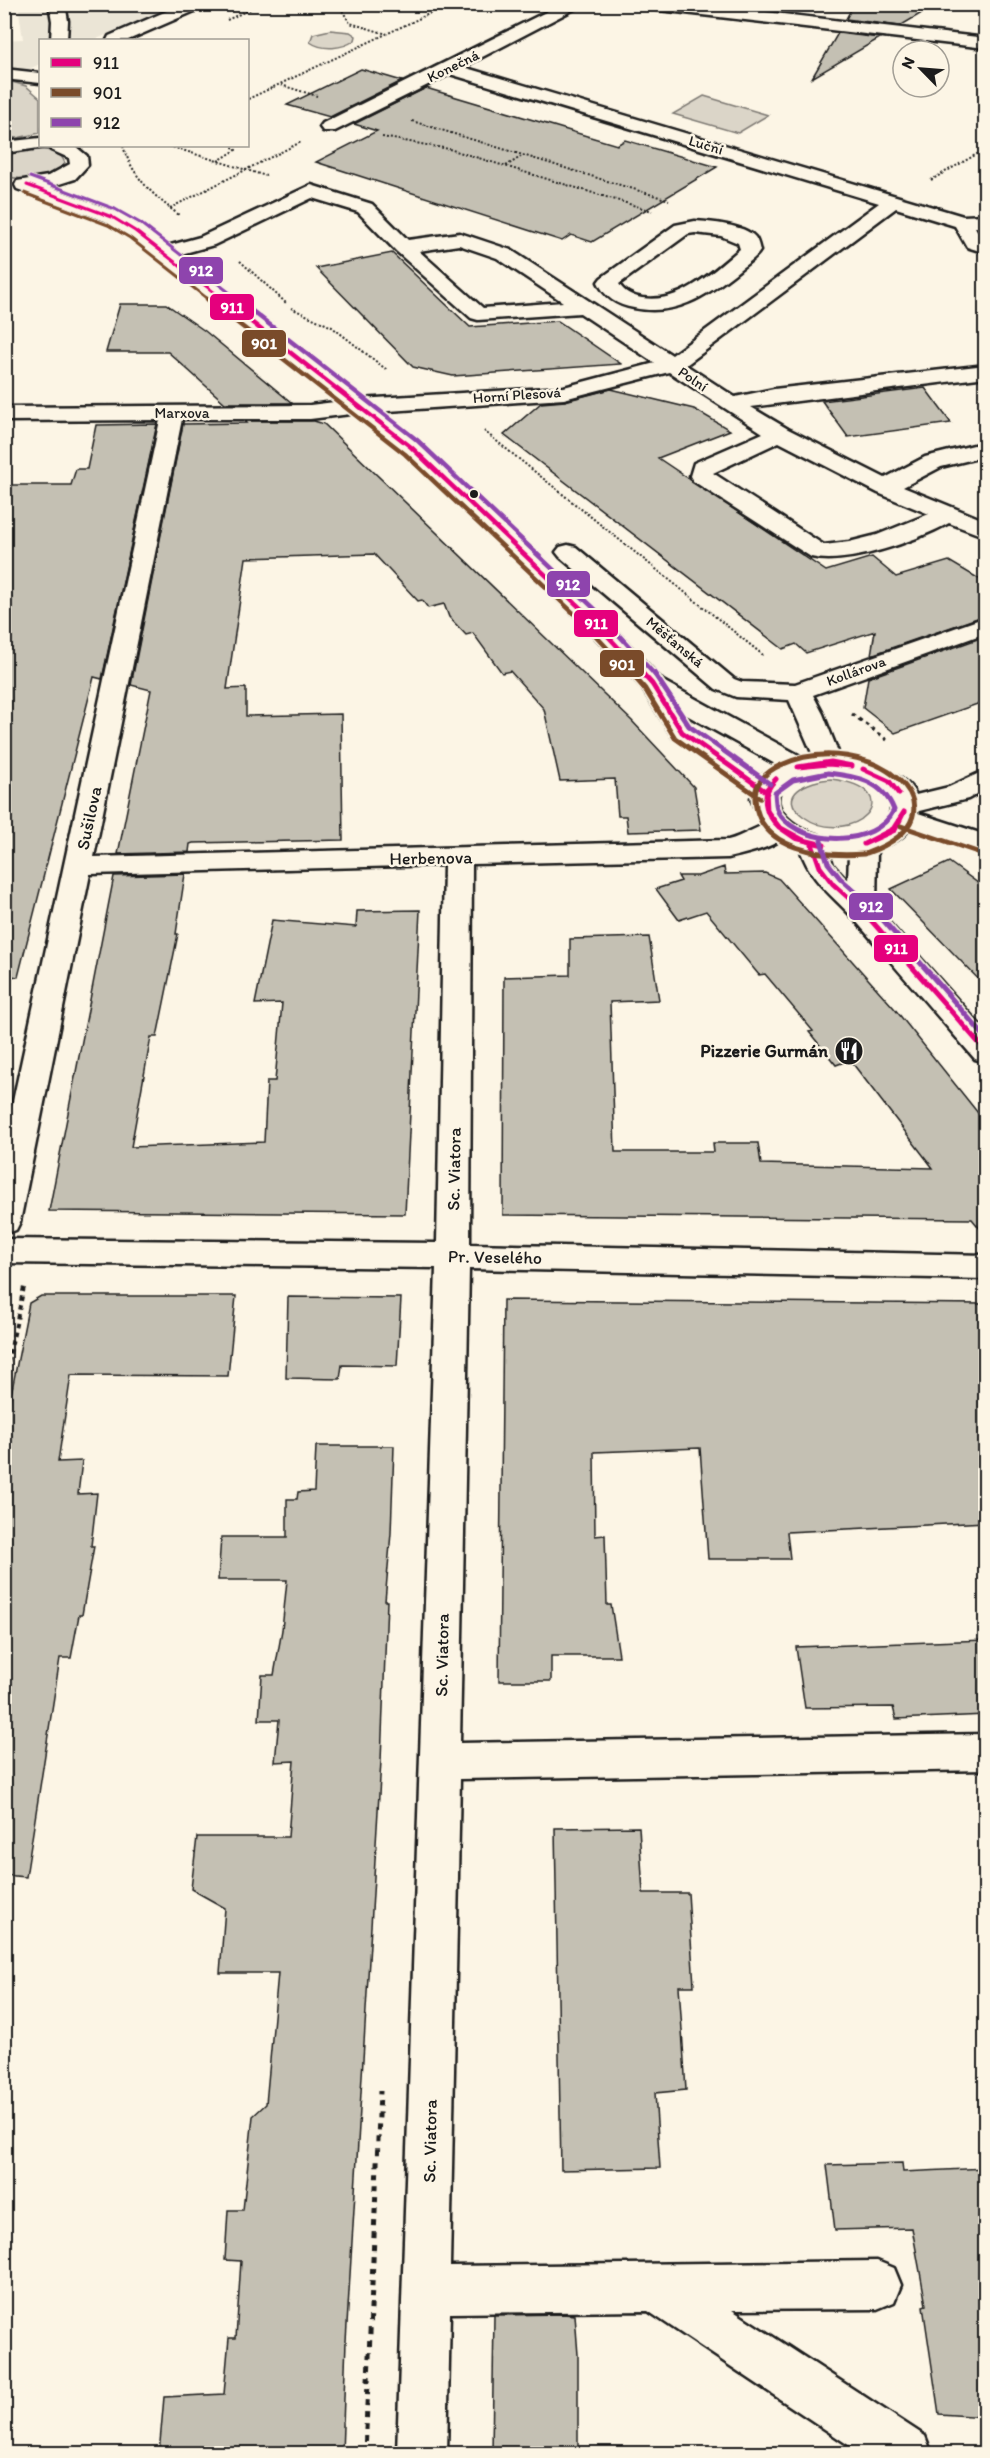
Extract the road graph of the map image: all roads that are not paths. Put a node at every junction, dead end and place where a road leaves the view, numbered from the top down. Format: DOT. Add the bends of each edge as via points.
graph roads {
  1 [pos="57,4"];
  2 [pos="198,4"];
  3 [pos="576,4"];
  4 [pos="650,4"];
  5 [pos="60,39"];
  6 [pos="116,39"];
  7 [pos="986,43"];
  8 [pos="449,68"];
  9 [pos="4,74"];
  10 [pos="39,78"];
  11 [pos="329,127"];
  12 [pos="39,144"];
  13 [pos="8,145"];
  14 [pos="62,147"];
  15 [pos="70,175"];
  16 [pos="4,184"];
  17 [pos="27,185"];
  18 [pos="894,201"];
  19 [pos="112,217"];
  20 [pos="986,221"];
  21 [pos="962,222"];
  22 [pos="403,247"];
  23 [pos="986,247"];
  24 [pos="163,253"];
  25 [pos="717,276"];
  26 [pos="773,290"];
  27 [pos="582,307"];
  28 [pos="672,365"];
  29 [pos="986,371"];
  30 [pos="730,405"];
  31 [pos="359,406"];
  32 [pos="172,413"];
  33 [pos="4,414"];
  34 [pos="780,434"];
  35 [pos="986,449"];
  36 [pos="886,488"];
  37 [pos="948,514"];
  38 [pos="986,530"];
  39 [pos="568,552"];
  40 [pos="986,624"];
  41 [pos="652,684"];
  42 [pos="807,689"];
  43 [pos="829,762"];
  44 [pos="798,766"];
  45 [pos="986,778"];
  46 [pos="765,791"];
  47 [pos="904,811"];
  48 [pos="779,828"];
  49 [pos="812,844"];
  50 [pos="863,845"];
  51 [pos="986,845"];
  52 [pos="458,857"];
  53 [pos="79,866"];
  54 [pos="862,910"];
  55 [pos="986,1052"];
  56 [pos="4,1222"];
  57 [pos="4,1251"];
  58 [pos="453,1256"];
  59 [pos="986,1267"];
  60 [pos="986,1752"];
  61 [pos="440,1761"];
  62 [pos="877,2285"];
  63 [pos="654,2287"];
  64 [pos="426,2290"];
  65 [pos="422,2454"];
  66 [pos="908,2454"];
  1 -- 5 [label="street"];
  2 -- 6 [label="street"];
  3 -- 8 [label="street, Konečná"];
  4 -- 7 [label="street"];
  8 -- 11 [label="street, Konečná"];
  8 -- 18 [label="street, Luční"];
  9 -- 10 [label="street"];
  12 -- 13 [label="street"];
  14 -- 15 [label="street" via="75,152 80,161"];
  15 -- 17 [label="street"];
  15 -- 19 [label="street"];
  16 -- 17 [label="street"];
  17 -- 19 [label="street"];
  18 -- 21 [label="street, Luční"];
  18 -- 26 [label="street"];
  19 -- 24 [label="street"];
  20 -- 21 [label="street, Luční"];
  21 -- 23 [label="street" via="974,243"];
  22 -- 24 [label="street" via="365,208 311,191 210,238"];
  22 -- 27 [label="street, Polní" via="460,239 504,254"];
  22 -- 27 [label="street" via="478,314"];
  24 -- 31 [label="street"];
  25 -- 25 [label="street" via="750,251 747,240 725,230 695,227 682,229 608,282 624,300 658,307 683,301"];
  25 -- 26 [label="street"];
  26 -- 28 [label="street"];
  27 -- 28 [label="street, Polní"];
  28 -- 30 [label="street, Polní"];
  28 -- 31 [label="street, Horní Plesová" via="564,393"];
  29 -- 30 [label="street" via="774,396"];
  30 -- 34 [label="street, Polní"];
  31 -- 32 [label="street, Marxova" via="310,412"];
  31 -- 41 [label="street" via="411,447 523,551"];
  32 -- 33 [label="street, Marxova"];
  32 -- 53 [label="street, Sušilova"];
  34 -- 36 [label="street, Polní"];
  34 -- 37 [label="street" via="702,468 701,476 819,552 836,553 930,525"];
  35 -- 36 [label="street" via="958,453 912,470"];
  36 -- 37 [label="street, Polní"];
  37 -- 38 [label="street, Polní"];
  39 -- 42 [label="street, Měšťanská" via="724,684 753,692"];
  40 -- 42 [label="street, Kollárova"];
  41 -- 44 [label="street"];
  41 -- 46 [label="street" via="682,732"];
  42 -- 43 [label="street" via="810,714"];
  43 -- 44 [label="street"];
  43 -- 47 [label="street" via="880,775 901,795"];
  44 -- 46 [label="street" via="772,781"];
  45 -- 47 [label="street" via="958,793"];
  46 -- 48 [label="street" via="764,803"];
  47 -- 50 [label="street" via="896,829"];
  47 -- 51 [label="street"];
  48 -- 49 [label="street"];
  48 -- 52 [label="street, Herbenova" via="753,843 728,849"];
  49 -- 50 [label="street"];
  49 -- 54 [label="street" via="820,867"];
  50 -- 54 [label="street"];
  52 -- 53 [label="street, Herbenova"];
  52 -- 58 [label="street, Sc. Viatora"];
  53 -- 56 [label="street, Sušilova"];
  54 -- 55 [label="street"];
  57 -- 58 [label="street, Pr. Veselého"];
  58 -- 59 [label="street, Pr. Veselého"];
  58 -- 61 [label="street, Sc. Viatora"];
  60 -- 61 [label="street"];
  61 -- 64 [label="street, Sc. Viatora"];
  62 -- 63 [label="street"];
  63 -- 64 [label="street"];
  63 -- 66 [label="street"];
  64 -- 65 [label="street, Sc. Viatora"];
}
